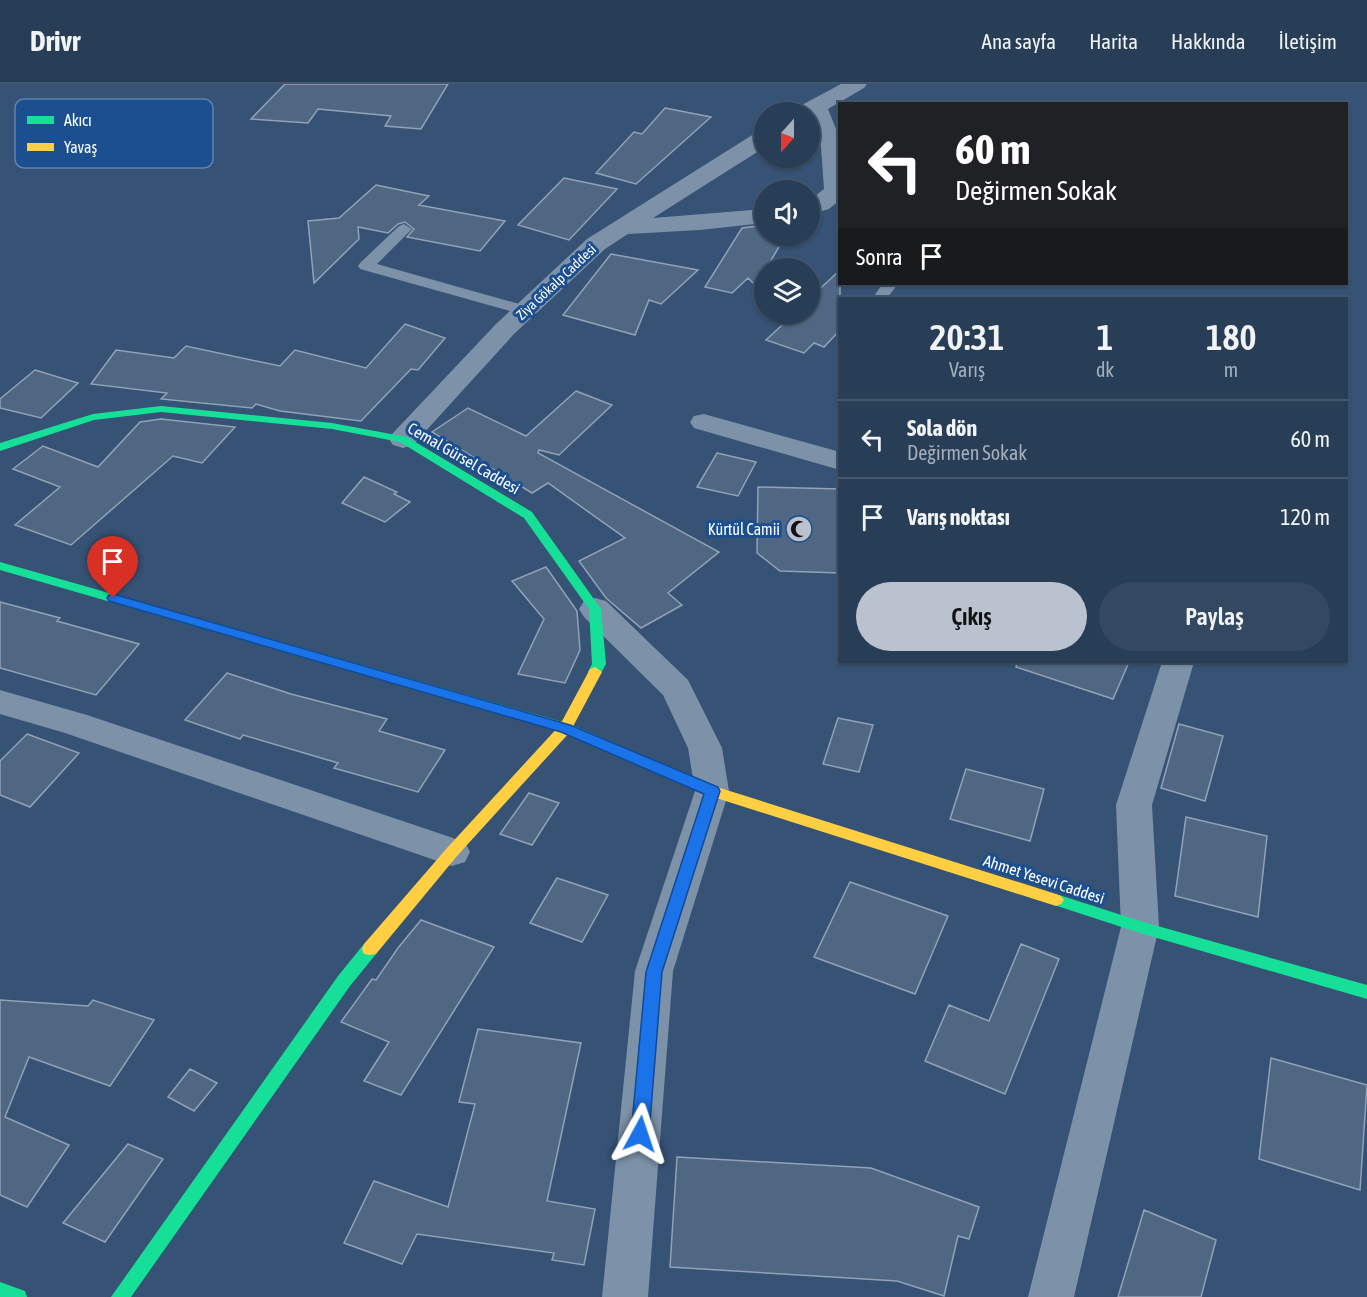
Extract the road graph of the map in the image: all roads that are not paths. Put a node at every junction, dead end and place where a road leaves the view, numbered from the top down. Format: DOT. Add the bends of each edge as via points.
graph roads {
  1 [pos="854,84"];
  2 [pos="820,104"];
  3 [pos="820,125"];
  4 [pos="754,144"];
  5 [pos="836,197"];
  6 [pos="820,204"];
  7 [pos="754,217"];
  8 [pos="624,227"];
  9 [pos="404,229"];
  10 [pos="889,285"];
  11 [pos="880,297"];
  12 [pos="525,310"];
  13 [pos="704,422"];
  14 [pos="404,439"];
  15 [pos="0,447"];
  16 [pos="838,460"];
  17 [pos="0,566"];
  18 [pos="596,609"];
  19 [pos="1178,663"];
  20 [pos="0,702"];
  21 [pos="565,728"];
  22 [pos="712,791"];
  23 [pos="452,852"];
  24 [pos="1140,927"];
  25 [pos="1367,992"];
  26 [pos="0,1291"];
  27 [pos="18,1297"];
  28 [pos="120,1297"];
  29 [pos="626,1297"];
  30 [pos="1052,1297"];
  1 -- 2 [label="street"];
  3 -- 5 [label="street" via="832,147"];
  4 -- 8 [label="street, Ziya Gökalp Caddesi"];
  5 -- 6 [label="street"];
  7 -- 8 [label="street"];
  8 -- 12 [label="street, Ziya Gökalp Caddesi" via="596,244"];
  9 -- 12 [label="lane" via="366,266"];
  10 -- 11 [label="lane"];
  12 -- 14 [label="street, Ziya Gökalp Caddesi"];
  13 -- 16 [label="street"];
  14 -- 15 [label="street, Cemal Gürsel Caddesi" via="332,426 161,409 93,417"];
  14 -- 18 [label="street, Cemal Gürsel Caddesi" via="528,516"];
  17 -- 21 [label="street, Ahmet Yesevi Caddesi"];
  18 -- 21 [label="street" via="599,664"];
  18 -- 22 [label="street" via="676,688 705,748"];
  19 -- 24 [label="street" via="1134,805"];
  20 -- 23 [label="street"];
  21 -- 22 [label="street, Ahmet Yesevi Caddesi"];
  21 -- 23 [label="street"];
  22 -- 24 [label="street, Ahmet Yesevi Caddesi"];
  22 -- 29 [label="street" via="654,972"];
  23 -- 28 [label="street" via="344,981"];
  24 -- 25 [label="street, Ahmet Yesevi Caddesi"];
  24 -- 30 [label="street"];
  26 -- 27 [label="street"];
}
